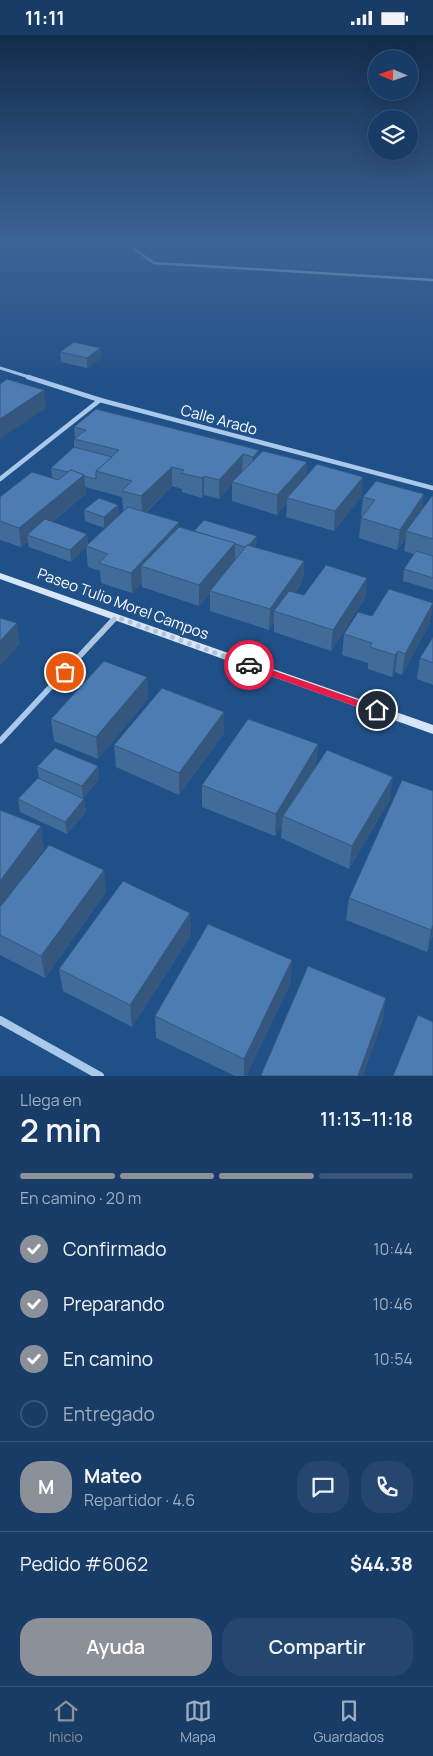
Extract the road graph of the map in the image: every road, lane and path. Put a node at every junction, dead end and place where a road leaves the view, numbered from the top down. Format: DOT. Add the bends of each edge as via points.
graph roads {
  1 [pos="0,368"];
  2 [pos="100,400"];
  3 [pos="0,479"];
  4 [pos="433,488"];
  5 [pos="0,576"];
  6 [pos="116,617"];
  7 [pos="433,730"];
  8 [pos="0,741"];
  9 [pos="0,1020"];
  10 [pos="100,1076"];
  1 -- 2 [label="street, Calle Arado"];
  2 -- 3 [label="street"];
  2 -- 4 [label="street, Calle Arado"];
  5 -- 6 [label="street, Paseo Tulio Morel Campos"];
  6 -- 7 [label="street, Paseo Tulio Morel Campos"];
  6 -- 8 [label="street"];
  9 -- 10 [label="street"];
}
